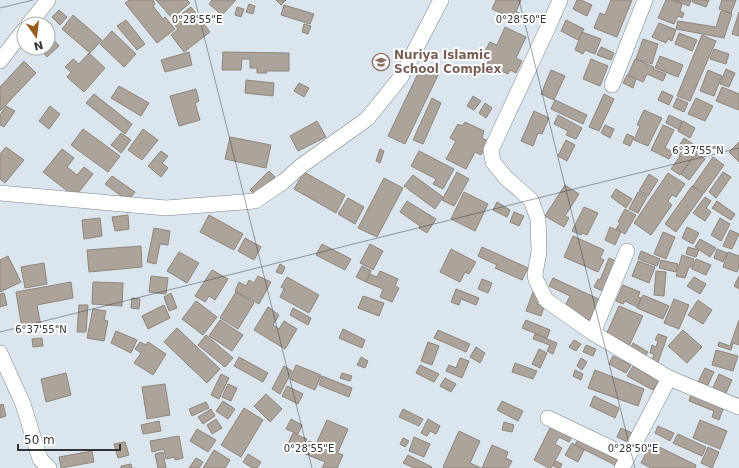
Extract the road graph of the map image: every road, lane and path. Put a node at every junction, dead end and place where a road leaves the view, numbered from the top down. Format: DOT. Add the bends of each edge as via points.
graph roads {
  1 [pos="48,0"];
  2 [pos="441,0"];
  3 [pos="560,0"];
  4 [pos="645,0"];
  5 [pos="35,16"];
  6 [pos="16,40"];
  7 [pos="0,61"];
  8 [pos="612,85"];
  9 [pos="0,193"];
  10 [pos="627,251"];
  11 [pos="593,333"];
  12 [pos="0,354"];
  13 [pos="669,378"];
  14 [pos="739,407"];
  15 [pos="548,418"];
  16 [pos="625,462"];
  17 [pos="49,468"];
  1 -- 5 [label="street"];
  2 -- 9 [label="street" via="400,77 367,119 255,201 166,208"];
  3 -- 11 [label="street" via="491,150 493,162 506,178 531,200 538,219 539,252 535,274 546,300"];
  4 -- 8 [label="street"];
  6 -- 7 [label="street"];
  10 -- 11 [label="street"];
  11 -- 13 [label="street"];
  12 -- 17 [label="street" via="23,404 40,459"];
  13 -- 14 [label="street"];
  13 -- 16 [label="street"];
  15 -- 16 [label="street"];
}
